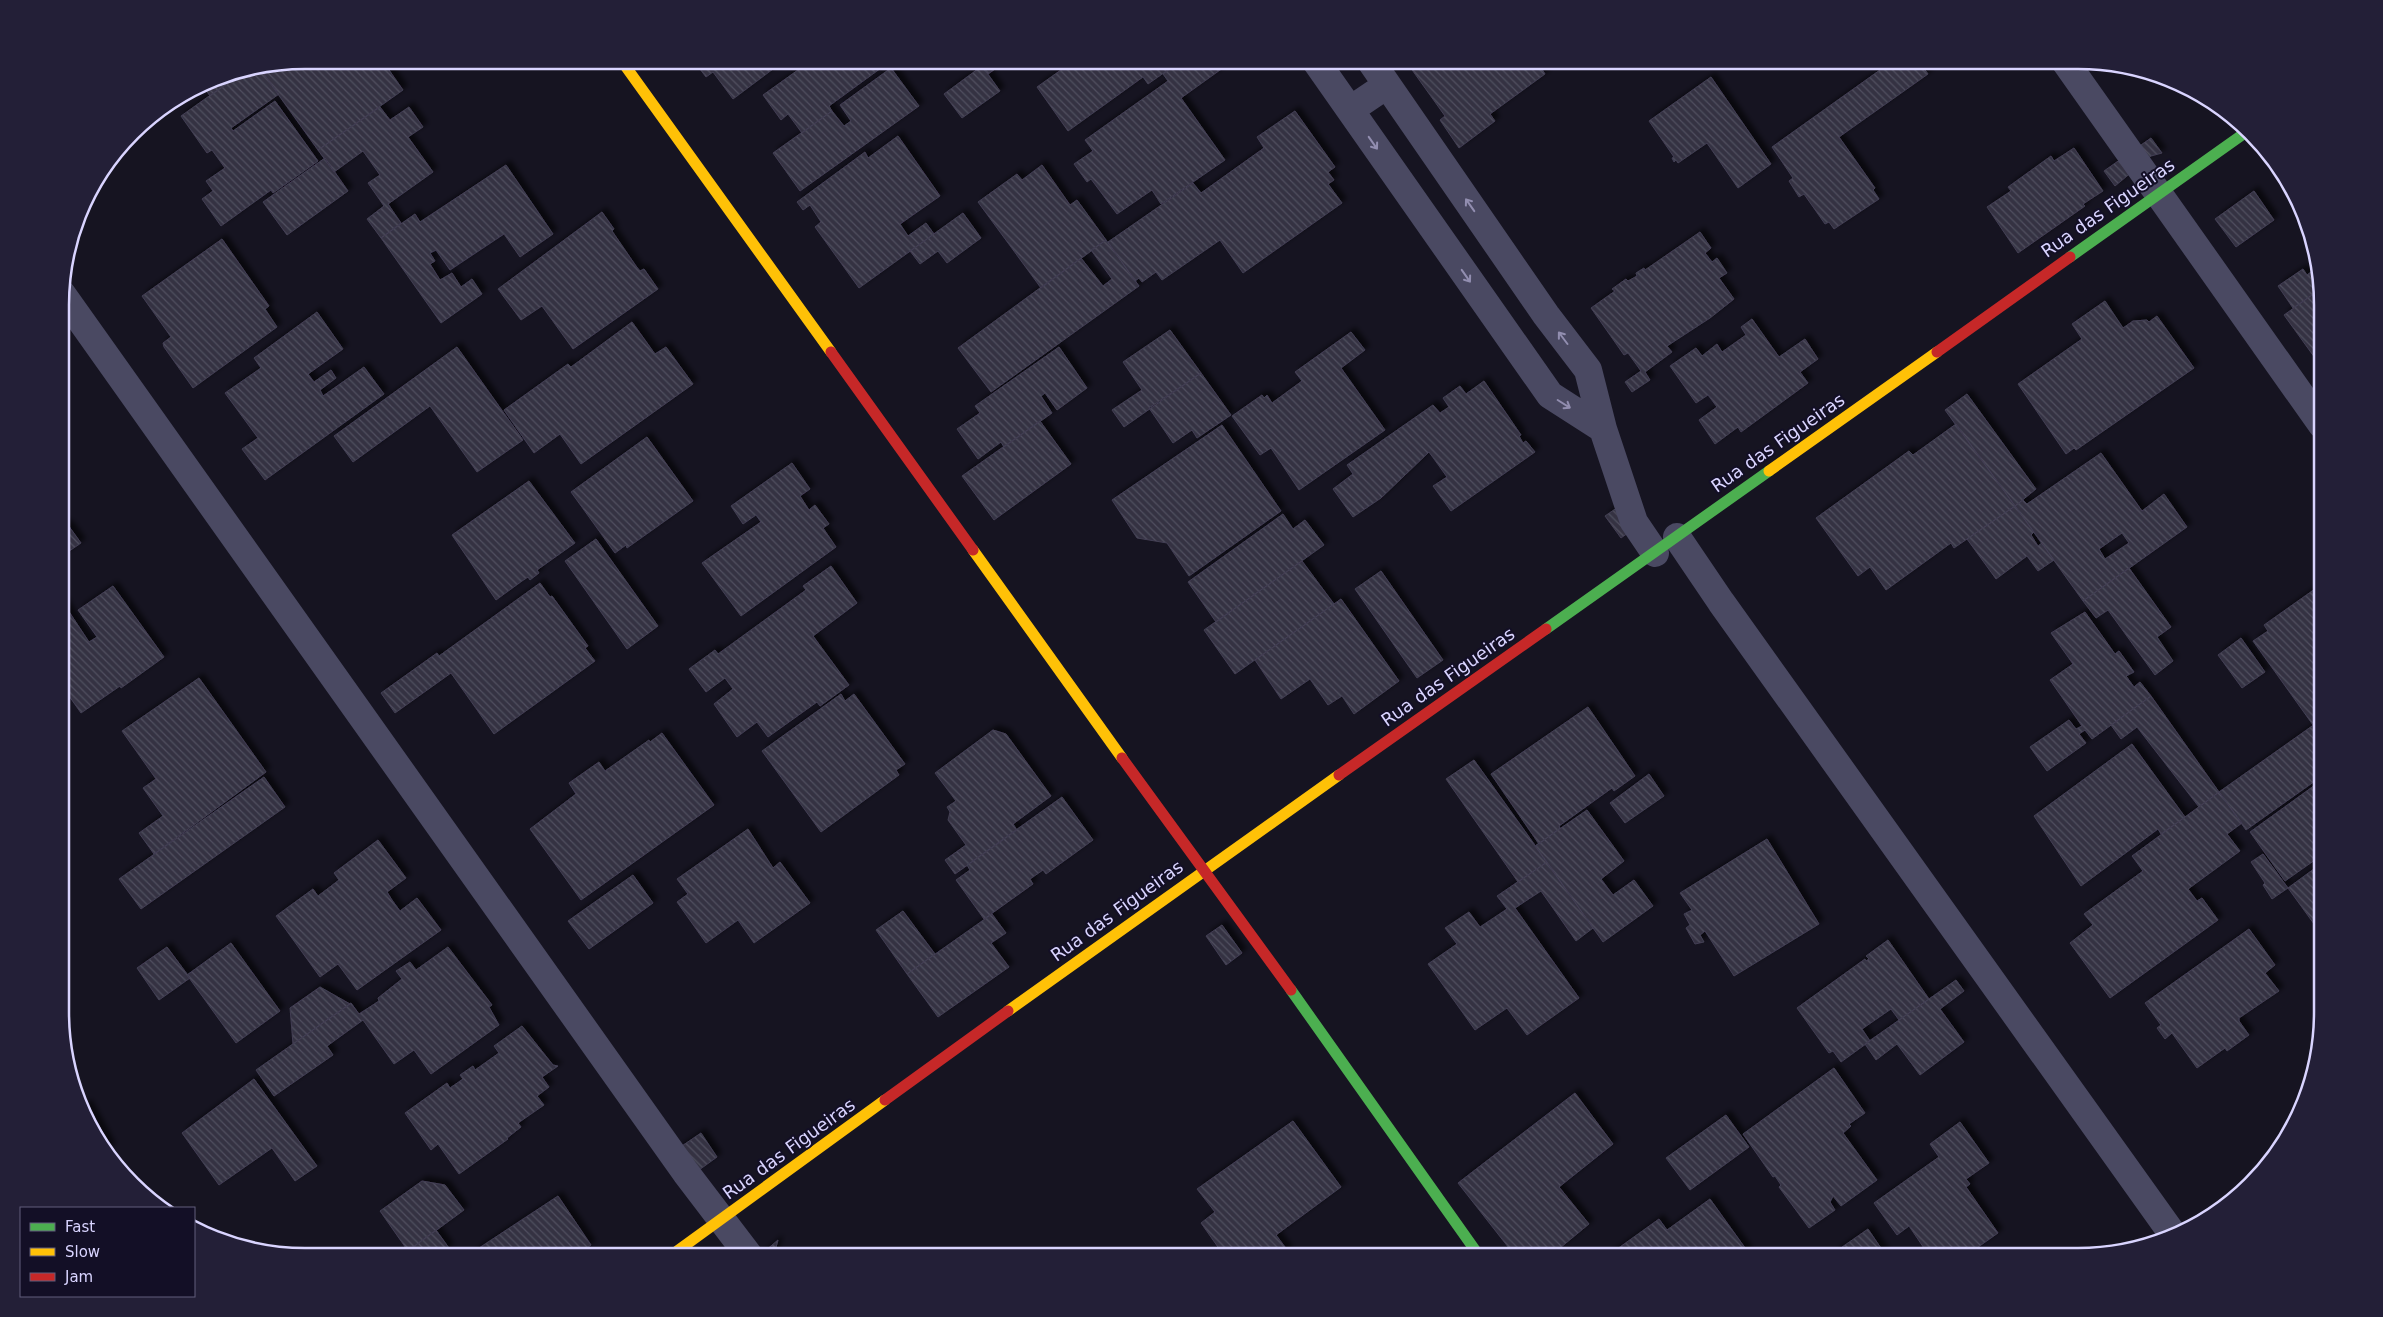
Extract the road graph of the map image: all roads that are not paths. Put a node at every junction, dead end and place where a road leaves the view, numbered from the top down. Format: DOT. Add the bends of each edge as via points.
graph roads {
  1 [pos="627,69"];
  2 [pos="1321,69"];
  3 [pos="1376,69"];
  4 [pos="2070,69"];
  5 [pos="1388,85"];
  6 [pos="1350,110"];
  7 [pos="2242,135"];
  8 [pos="2160,193"];
  9 [pos="69,304"];
  10 [pos="2314,414"];
  11 [pos="1603,428"];
  12 [pos="1677,537"];
  13 [pos="1655,553"];
  14 [pos="1204,869"];
  15 [pos="721,1220"];
  16 [pos="2170,1230"];
  17 [pos="682,1248"];
  18 [pos="743,1248"];
  19 [pos="1474,1248"];
  1 -- 14 [label="street"];
  2 -- 6 [label="street"];
  3 -- 5 [label="street"];
  4 -- 8 [label="street"];
  5 -- 6 [label="street"];
  11 -- 5 [label="street, one-way" via="1588,370 1546,315"];
  6 -- 11 [label="street, one-way" via="1550,395"];
  7 -- 8 [label="street, Rua das Figueiras"];
  8 -- 10 [label="street"];
  8 -- 12 [label="street, Rua das Figueiras"];
  9 -- 15 [label="street"];
  11 -- 13 [label="street" via="1634,522"];
  12 -- 13 [label="street, Rua das Figueiras"];
  12 -- 16 [label="street"];
  13 -- 14 [label="street, Rua das Figueiras"];
  14 -- 15 [label="street, Rua das Figueiras"];
  14 -- 19 [label="street"];
  15 -- 17 [label="street, Rua das Figueiras"];
  15 -- 18 [label="street"];
}
